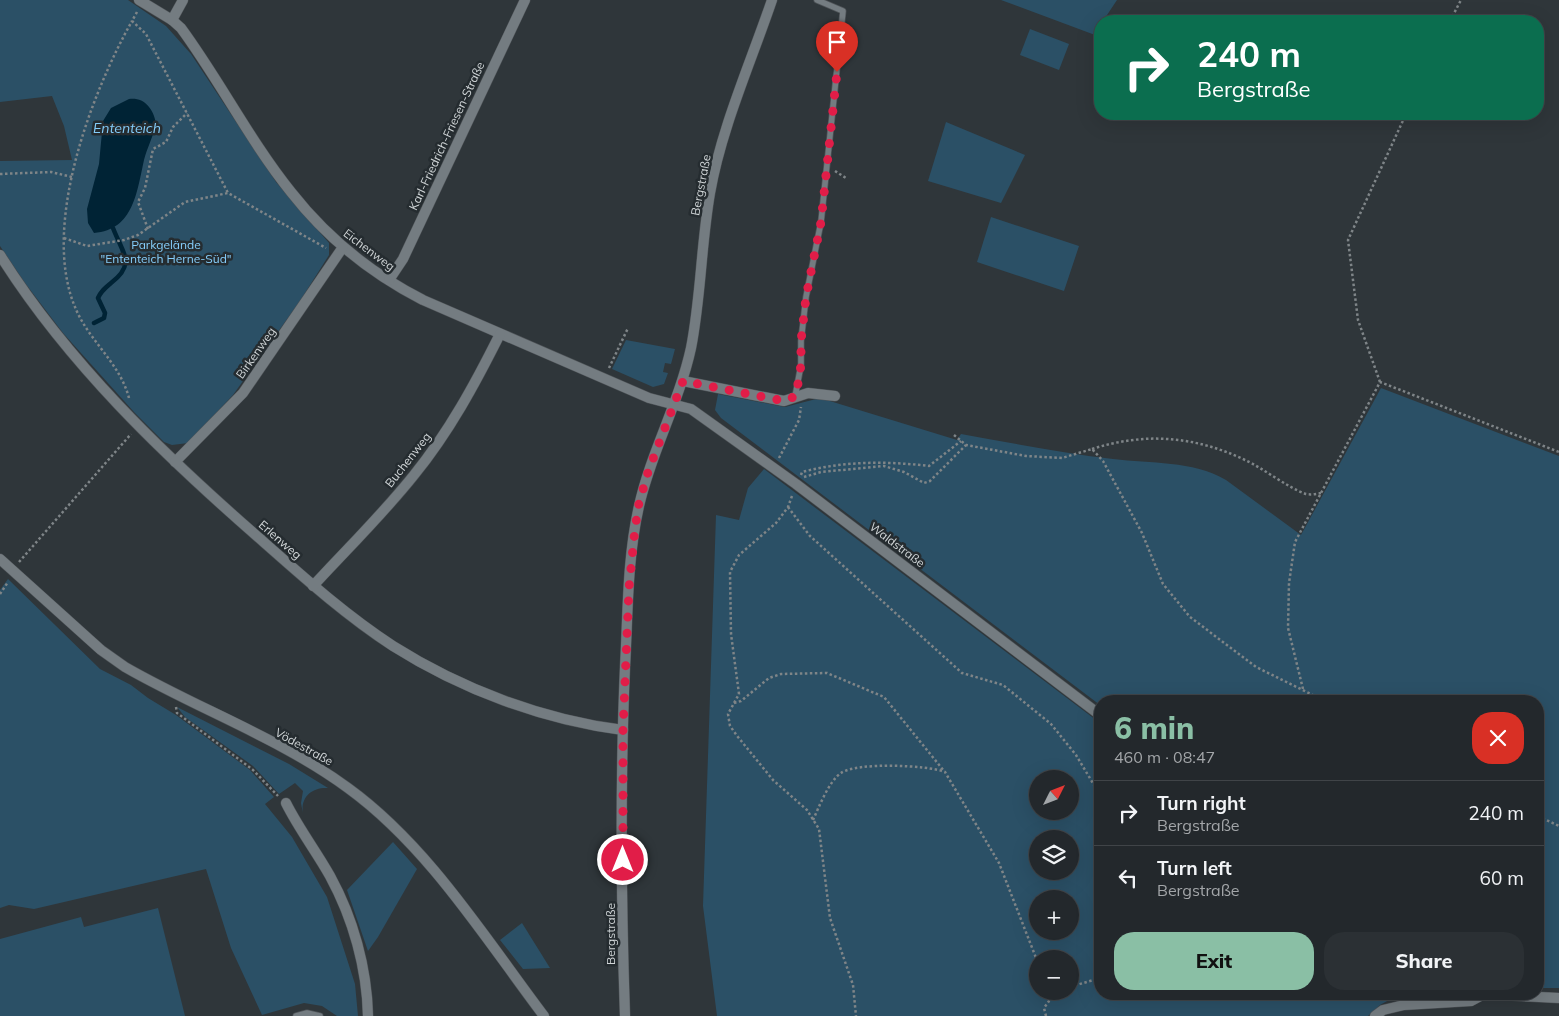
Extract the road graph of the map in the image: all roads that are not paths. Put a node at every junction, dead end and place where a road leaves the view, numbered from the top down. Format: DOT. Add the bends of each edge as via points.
graph roads {
  1 [pos="184,0"];
  2 [pos="526,0"];
  3 [pos="772,0"];
  4 [pos="817,0"];
  5 [pos="140,1"];
  6 [pos="172,20"];
  7 [pos="343,247"];
  8 [pos="0,255"];
  9 [pos="389,280"];
  10 [pos="500,334"];
  11 [pos="683,381"];
  12 [pos="796,396"];
  13 [pos="835,396"];
  14 [pos="674,403"];
  15 [pos="175,462"];
  16 [pos="0,559"];
  17 [pos="313,586"];
  18 [pos="1094,710"];
  19 [pos="623,730"];
  20 [pos="286,804"];
  21 [pos="1544,997"];
  22 [pos="1559,998"];
  23 [pos="1473,1000"];
  24 [pos="296,1016"];
  25 [pos="320,1016"];
  26 [pos="368,1016"];
  27 [pos="544,1016"];
  28 [pos="625,1016"];
  29 [pos="1375,1016"];
  1 -- 6 [label="street"];
  2 -- 9 [label="street, Karl-Friedrich-Friesen-Straße" via="403,258"];
  3 -- 11 [label="street, Bergstraße" via="717,162 710,193 698,304"];
  4 -- 12 [label="lane" via="843,11 821,222 806,297"];
  5 -- 6 [label="street, Eichenweg"];
  6 -- 7 [label="street, Eichenweg" via="187,37 291,192"];
  7 -- 9 [label="street, Eichenweg"];
  7 -- 15 [label="street, Birkenweg" via="243,393"];
  8 -- 15 [label="street, Erlenweg" via="75,356"];
  9 -- 10 [label="street, Eichenweg" via="423,300"];
  10 -- 14 [label="street, Eichenweg" via="650,398"];
  10 -- 17 [label="street, Buchenweg" via="466,399 434,449 379,516"];
  11 -- 12 [label="street" via="784,401"];
  11 -- 14 [label="street, Bergstraße"];
  12 -- 13 [label="street" via="817,392"];
  14 -- 18 [label="street, Waldstraße" via="691,409 796,484"];
  14 -- 19 [label="street, Bergstraße" via="638,507 629,588"];
  15 -- 17 [label="street, Erlenweg"];
  16 -- 27 [label="street, Vödestraße" via="101,650 125,667 322,770 373,806 425,860"];
  17 -- 19 [label="street, Erlenweg" via="395,646 476,688 572,722"];
  19 -- 28 [label="street, Bergstraße"];
  20 -- 26 [label="street" via="331,877 344,905 362,968"];
  21 -- 22 [label="street"];
  23 -- 29 [label="street" via="1404,1005 1382,1010"];
  24 -- 25 [label="lane" via="307,1013"];
}
